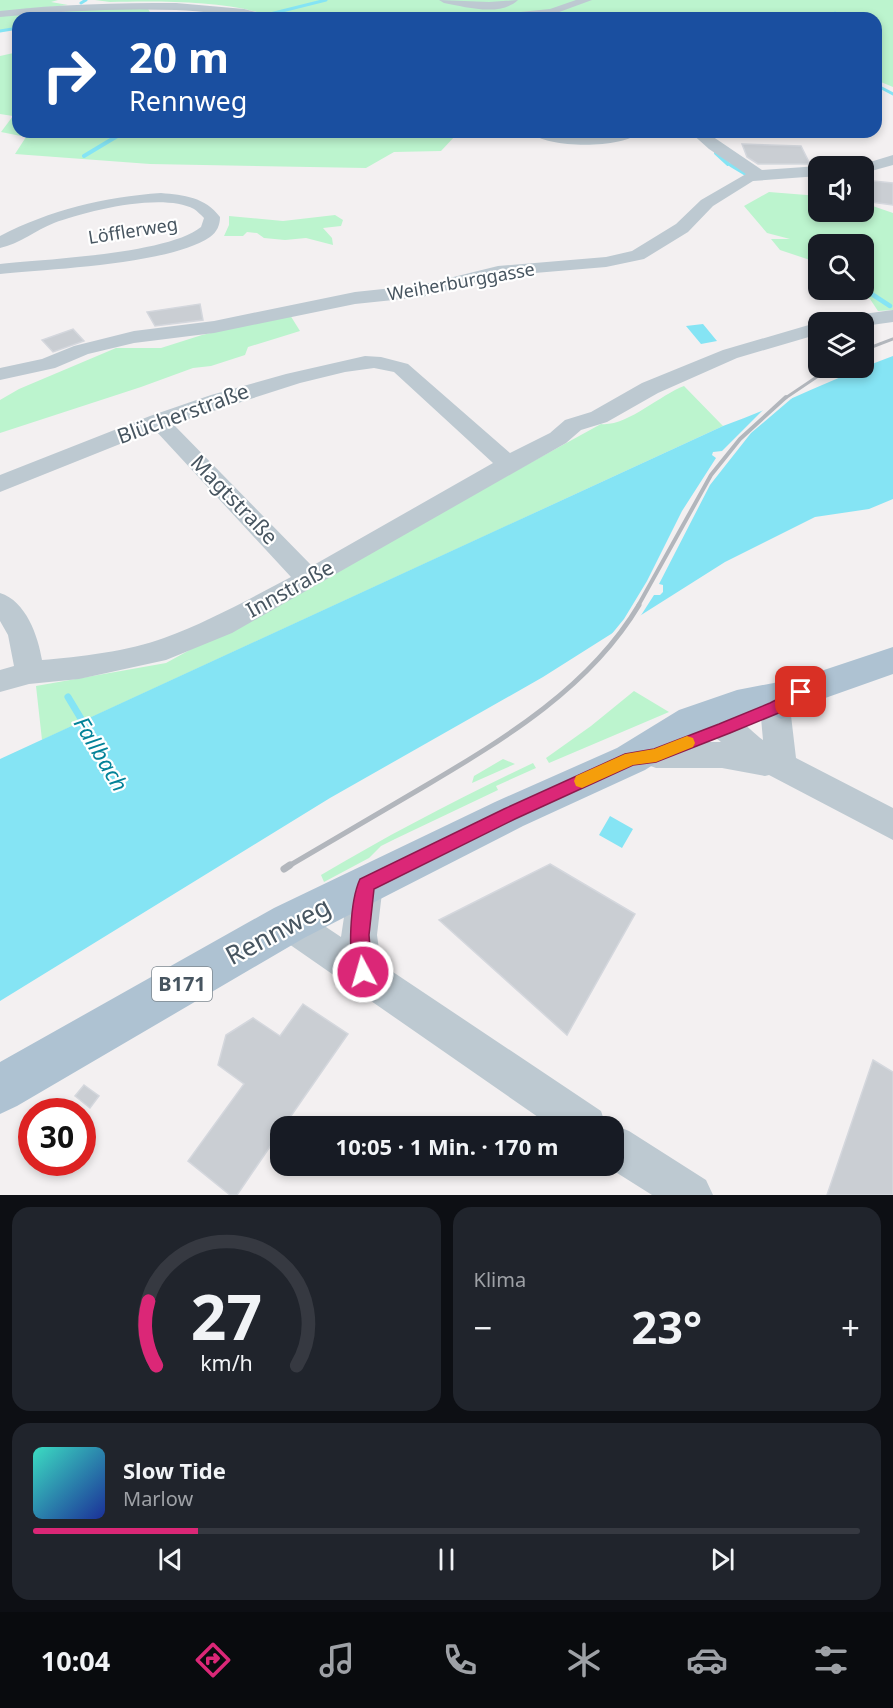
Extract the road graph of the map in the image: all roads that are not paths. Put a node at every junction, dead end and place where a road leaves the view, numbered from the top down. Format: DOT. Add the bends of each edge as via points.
graph roads {
  1 [pos="444,0"];
  2 [pos="513,0"];
  3 [pos="587,0"];
  4 [pos="21,12"];
  5 [pos="250,12"];
  6 [pos="551,12"];
  7 [pos="563,138"];
  8 [pos="602,138"];
  9 [pos="704,138"];
  10 [pos="893,160"];
  11 [pos="874,165"];
  12 [pos="808,172"];
  13 [pos="759,175"];
  14 [pos="0,243"];
  15 [pos="0,269"];
  16 [pos="893,316"];
  17 [pos="874,319"];
  18 [pos="808,331"];
  19 [pos="48,364"];
  20 [pos="0,374"];
  21 [pos="0,393"];
  22 [pos="158,421"];
  23 [pos="508,464"];
  24 [pos="0,484"];
  25 [pos="309,579"];
  26 [pos="0,603"];
  27 [pos="893,660"];
  28 [pos="29,673"];
  29 [pos="0,681"];
  30 [pos="788,700"];
  31 [pos="716,721"];
  32 [pos="643,757"];
  33 [pos="780,766"];
  34 [pos="893,825"];
  35 [pos="366,885"];
  36 [pos="289,923"];
  37 [pos="363,972"];
  38 [pos="0,1089"];
  39 [pos="572,1116"];
  40 [pos="624,1152"];
  41 [pos="692,1195"];
  1 -- 2 [label="street" via="491,5"];
  3 -- 6 [label="street"];
  4 -- 5 [label="street" via="163,3 235,7"];
  7 -- 8 [label="street"];
  9 -- 13 [label="street"];
  10 -- 11 [label="street"];
  12 -- 13 [label="street, Weiherburggasse"];
  13 -- 19 [label="street, Weiherburggasse" via="747,178 707,203 682,228 638,255 606,262 498,271 422,291 355,298 214,327 134,337 81,350"];
  14 -- 15 [label="street, Löfflerweg" via="67,214 139,199 188,201 207,209 212,217 210,228 203,234 173,247"];
  16 -- 17 [label="street"];
  18 -- 23 [label="street, Innstraße" via="730,354 650,388 599,417 573,425 558,438"];
  19 -- 20 [label="street, Weiherburggasse"];
  19 -- 21 [label="street, Weiherburggasse"];
  22 -- 23 [label="street, Blücherstraße" via="243,391 312,373 372,362 390,364 401,368"];
  22 -- 24 [label="street, Blücherstraße"];
  22 -- 25 [label="street, Magtstraße"];
  23 -- 25 [label="street, Innstraße"];
  25 -- 28 [label="street, Innstraße" via="222,626 166,649 79,668"];
  26 -- 28 [label="street" via="13,615 27,646"];
  27 -- 30 [label="main road, Rennweg / B171"];
  28 -- 29 [label="street, Innstraße"];
  30 -- 31 [label="main road, Rennweg / B171"];
  30 -- 33 [label="street"];
  31 -- 32 [label="main road, Rennweg / B171" via="678,729"];
  31 -- 33 [label="street"];
  32 -- 33 [label="street" via="722,755"];
  32 -- 35 [label="main road, Rennweg / B171" via="510,814"];
  33 -- 34 [label="street"];
  35 -- 36 [label="main road, Rennweg / B171"];
  35 -- 37 [label="street" via="359,935"];
  36 -- 37 [label="street"];
  36 -- 38 [label="main road, Rennweg / B171"];
  37 -- 39 [label="street"];
  40 -- 41 [label="street"];
}
